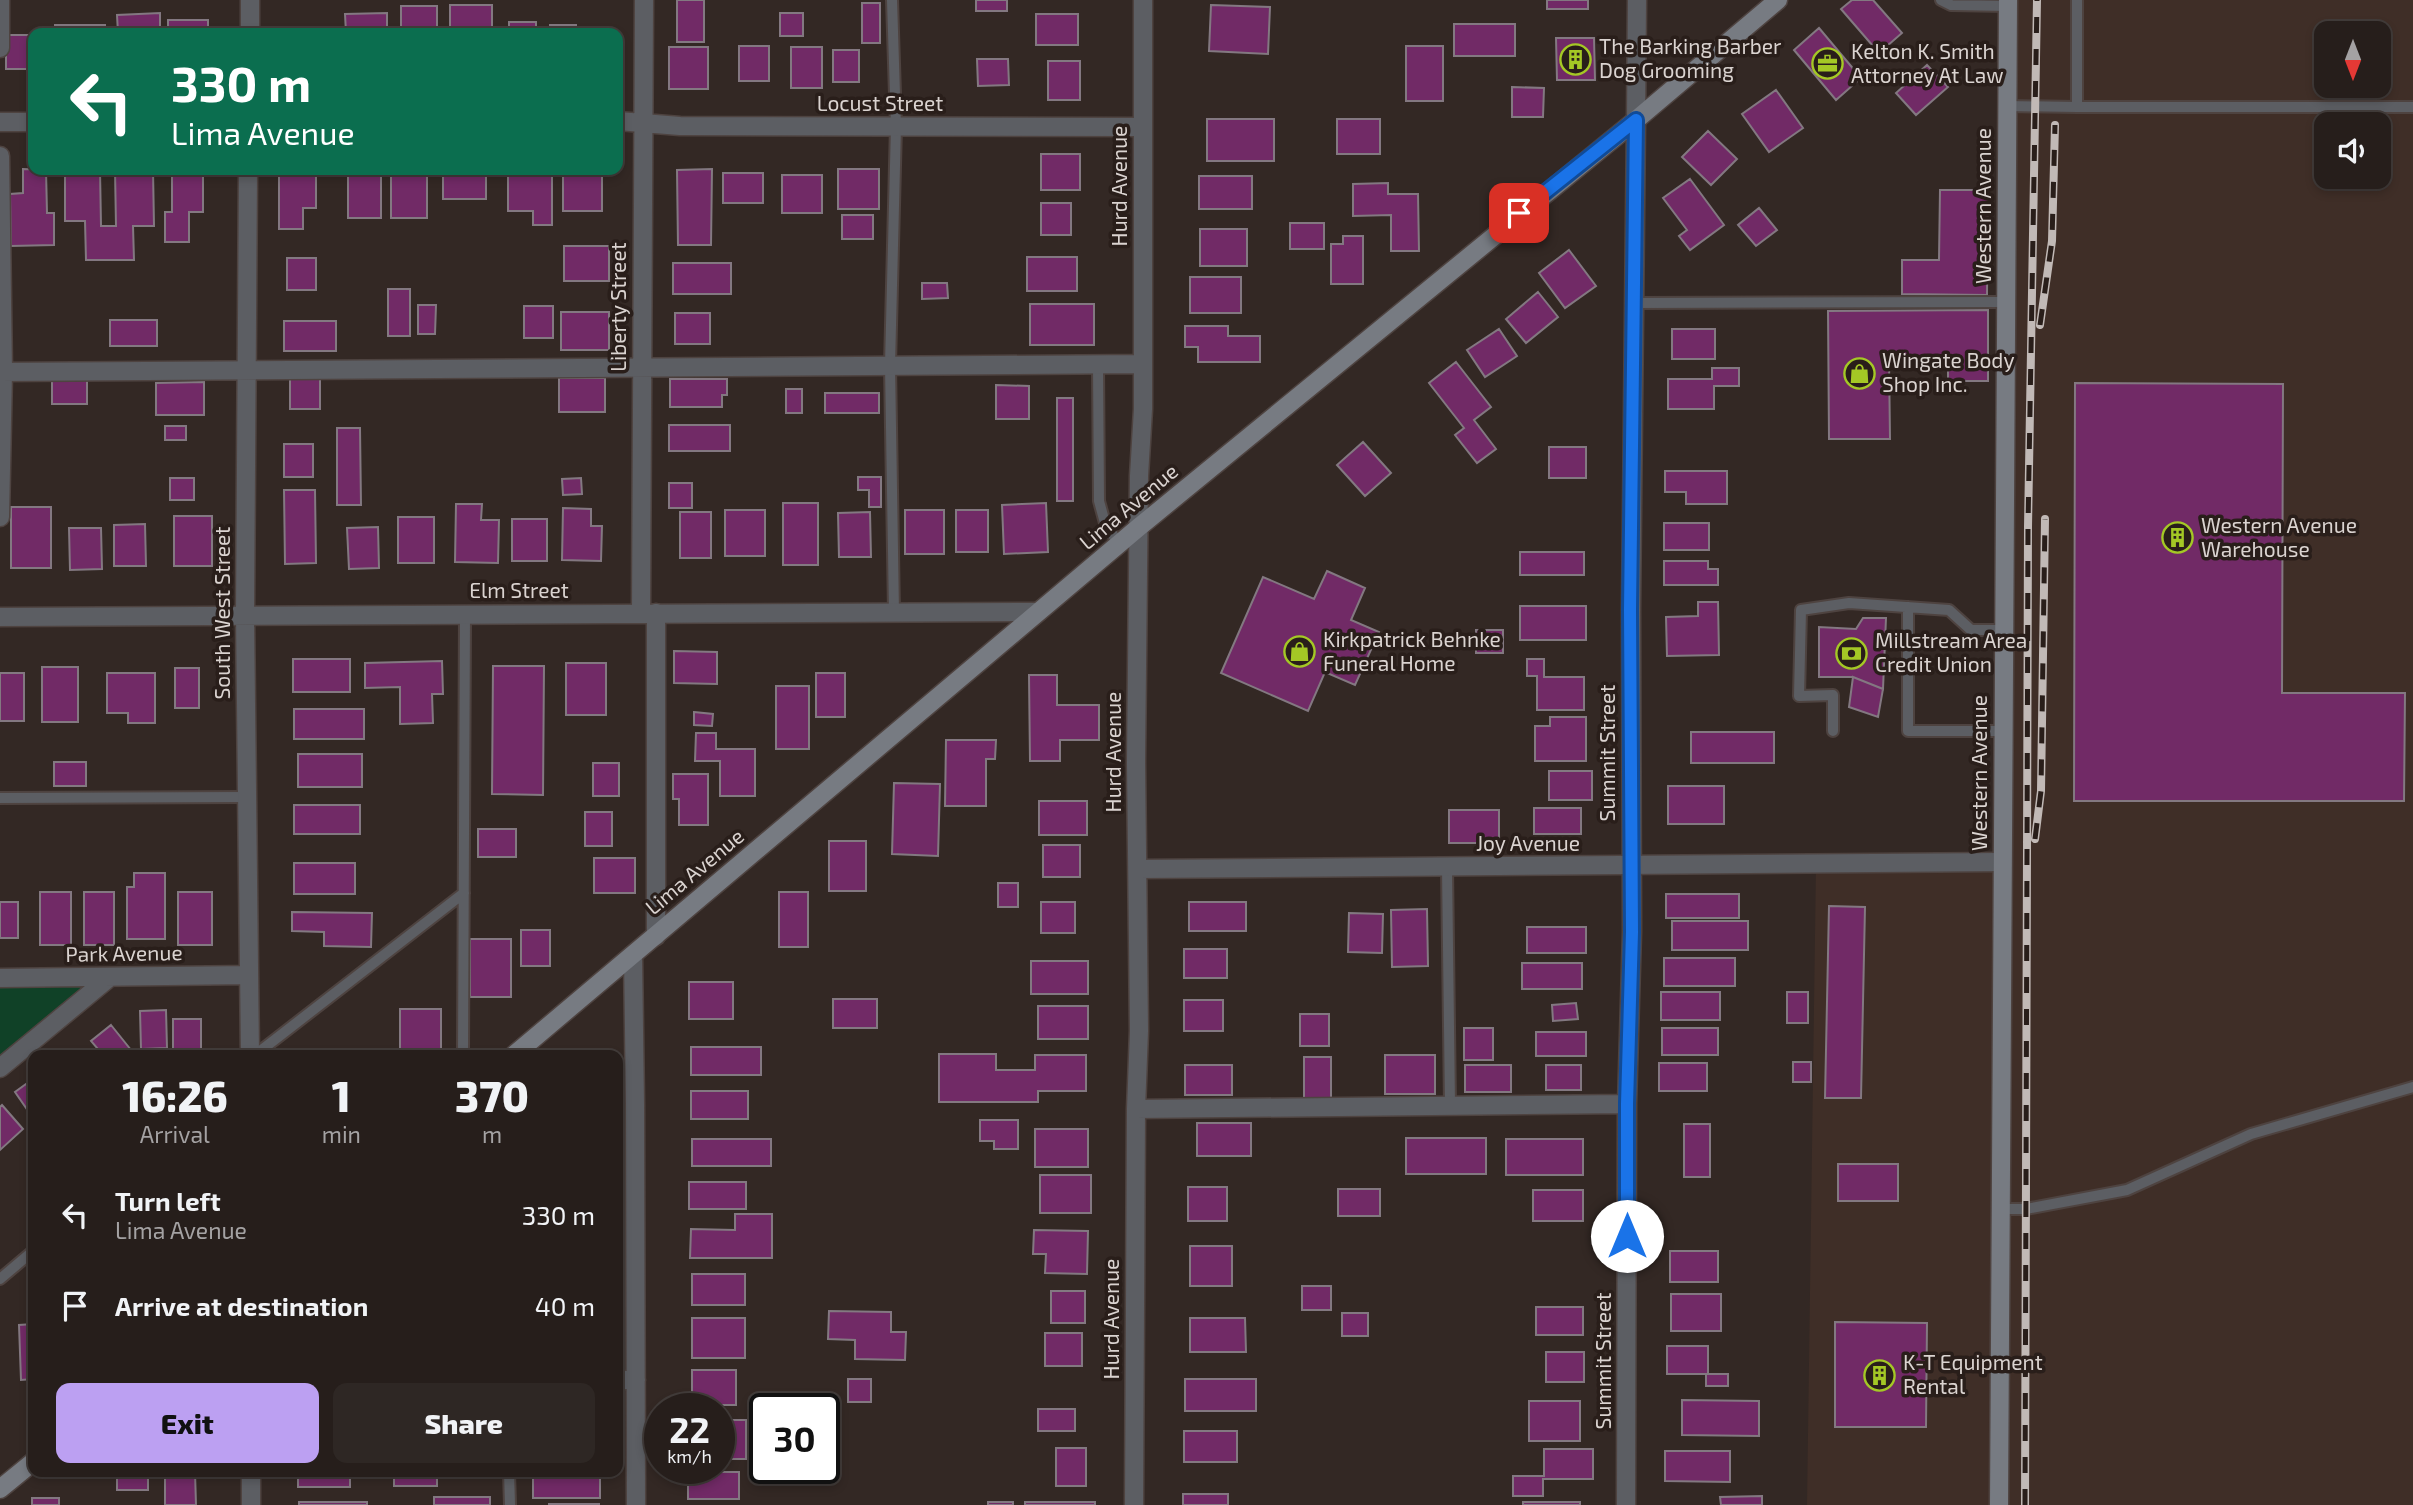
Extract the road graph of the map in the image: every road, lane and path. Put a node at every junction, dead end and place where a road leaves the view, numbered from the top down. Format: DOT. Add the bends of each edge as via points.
graph roads {
  1 [pos="0,0"];
  2 [pos="250,0"];
  3 [pos="644,0"];
  4 [pos="892,0"];
  5 [pos="1143,0"];
  6 [pos="1637,0"];
  7 [pos="1778,0"];
  8 [pos="1941,0"];
  9 [pos="2077,0"];
  10 [pos="2008,3"];
  11 [pos="250,28"];
  12 [pos="0,48"];
  13 [pos="2007,106"];
  14 [pos="2077,107"];
  15 [pos="2413,107"];
  16 [pos="1636,120"];
  17 [pos="28,121"];
  18 [pos="623,121"];
  19 [pos="0,122"];
  20 [pos="643,123"];
  21 [pos="895,126"];
  22 [pos="1142,127"];
  23 [pos="0,156"];
  24 [pos="248,175"];
  25 [pos="2006,302"];
  26 [pos="1634,303"];
  27 [pos="1098,364"];
  28 [pos="1143,364"];
  29 [pos="890,365"];
  30 [pos="642,366"];
  31 [pos="247,371"];
  32 [pos="1,372"];
  33 [pos="0,517"];
  34 [pos="1139,527"];
  35 [pos="1119,544"];
  36 [pos="1908,607"];
  37 [pos="894,612"];
  38 [pos="1038,612"];
  39 [pos="649,613"];
  40 [pos="465,614"];
  41 [pos="245,615"];
  42 [pos="0,617"];
  43 [pos="2004,630"];
  44 [pos="1833,731"];
  45 [pos="2003,731"];
  46 [pos="247,797"];
  47 [pos="0,798"];
  48 [pos="2002,862"];
  49 [pos="1632,866"];
  50 [pos="1447,867"];
  51 [pos="1138,869"];
  52 [pos="464,893"];
  53 [pos="656,936"];
  54 [pos="632,955"];
  55 [pos="249,975"];
  56 [pos="110,977"];
  57 [pos="0,978"];
  58 [pos="250,1050"];
  59 [pos="261,1050"];
  60 [pos="463,1050"];
  61 [pos="520,1050"];
  62 [pos="0,1068"];
  63 [pos="2413,1087"];
  64 [pos="1627,1104"];
  65 [pos="1450,1106"];
  66 [pos="1136,1109"];
  67 [pos="2000,1209"];
  68 [pos="28,1255"];
  69 [pos="0,1279"];
  70 [pos="627,1380"];
  71 [pos="28,1466"];
  72 [pos="251,1477"];
  73 [pos="509,1477"];
  74 [pos="0,1489"];
  75 [pos="251,1505"];
  76 [pos="510,1505"];
  77 [pos="636,1505"];
  78 [pos="1134,1505"];
  79 [pos="1626,1505"];
  80 [pos="1999,1505"];
  1 -- 12 [label="street"];
  2 -- 11 [label="street"];
  3 -- 20 [label="street, Liberty Street"];
  4 -- 21 [label="lane"];
  5 -- 22 [label="street, Hurd Avenue"];
  6 -- 16 [label="street, Summit Street"];
  7 -- 16 [label="main road, Lima Avenue"];
  8 -- 10 [label="lane" via="1951,5"];
  9 -- 14 [label="lane"];
  10 -- 13 [label="main road, Western Avenue"];
  13 -- 14 [label="lane"];
  13 -- 25 [label="main road, Western Avenue"];
  14 -- 15 [label="lane"];
  16 -- 26 [label="street, Summit Street"];
  16 -- 34 [label="main road, Lima Avenue"];
  17 -- 19 [label="street"];
  18 -- 20 [label="street, Locust Street"];
  20 -- 21 [label="street, Locust Street"];
  20 -- 30 [label="street, Liberty Street"];
  21 -- 22 [label="street, Locust Street"];
  21 -- 29 [label="lane"];
  22 -- 28 [label="street, Hurd Avenue"];
  23 -- 32 [label="street"];
  24 -- 31 [label="street, South West Street"];
  25 -- 26 [label="lane"];
  25 -- 43 [label="main road, Western Avenue"];
  26 -- 49 [label="street, Summit Street"];
  27 -- 28 [label="street"];
  27 -- 29 [label="street"];
  27 -- 35 [label="lane" via="1099,500 1105,523"];
  28 -- 34 [label="street, Hurd Avenue"];
  29 -- 30 [label="street"];
  29 -- 37 [label="lane"];
  30 -- 31 [label="street"];
  30 -- 39 [label="street, Liberty Street"];
  31 -- 32 [label="street"];
  31 -- 41 [label="street, South West Street"];
  32 -- 33 [label="street"];
  34 -- 35 [label="main road, Lima Avenue"];
  34 -- 51 [label="street, Hurd Avenue"];
  35 -- 38 [label="main road, Lima Avenue"];
  36 -- 43 [label="lane" via="1949,610 1971,630"];
  36 -- 44 [label="lane" via="1849,604 1801,610 1799,696 1833,695"];
  36 -- 45 [label="lane" via="1908,731"];
  37 -- 38 [label="street, Elm Street"];
  37 -- 39 [label="street, Elm Street"];
  38 -- 53 [label="main road, Lima Avenue"];
  39 -- 40 [label="street, Elm Street"];
  39 -- 53 [label="street, Liberty Street"];
  40 -- 41 [label="street, Elm Street"];
  40 -- 52 [label="lane"];
  41 -- 42 [label="street, Elm Street"];
  41 -- 46 [label="street, South West Street"];
  43 -- 45 [label="main road, Western Avenue"];
  45 -- 48 [label="main road, Western Avenue"];
  46 -- 47 [label="lane"];
  46 -- 55 [label="street, South West Street"];
  48 -- 49 [label="street, Joy Avenue"];
  48 -- 67 [label="main road, Western Avenue"];
  49 -- 50 [label="street, Joy Avenue"];
  49 -- 64 [label="street, Summit Street"];
  50 -- 51 [label="street, Joy Avenue"];
  50 -- 65 [label="lane"];
  51 -- 66 [label="street, Hurd Avenue"];
  52 -- 59 [label="lane"];
  52 -- 60 [label="lane"];
  53 -- 54 [label="main road, Lima Avenue"];
  54 -- 61 [label="main road, Lima Avenue"];
  54 -- 70 [label="street" via="635,1104"];
  55 -- 56 [label="street, Park Avenue"];
  55 -- 58 [label="street, South West Street"];
  56 -- 57 [label="street, Park Avenue"];
  56 -- 62 [label="street"];
  63 -- 67 [label="lane" via="2251,1134 2127,1190 2026,1209"];
  64 -- 65 [label="street"];
  64 -- 79 [label="street, Summit Street"];
  65 -- 66 [label="street"];
  66 -- 78 [label="street, Hurd Avenue"];
  67 -- 80 [label="main road, Western Avenue"];
  68 -- 69 [label="lane"];
  70 -- 77 [label="street"];
  71 -- 74 [label="main road"];
  72 -- 75 [label="street"];
  73 -- 76 [label="lane"];
}
